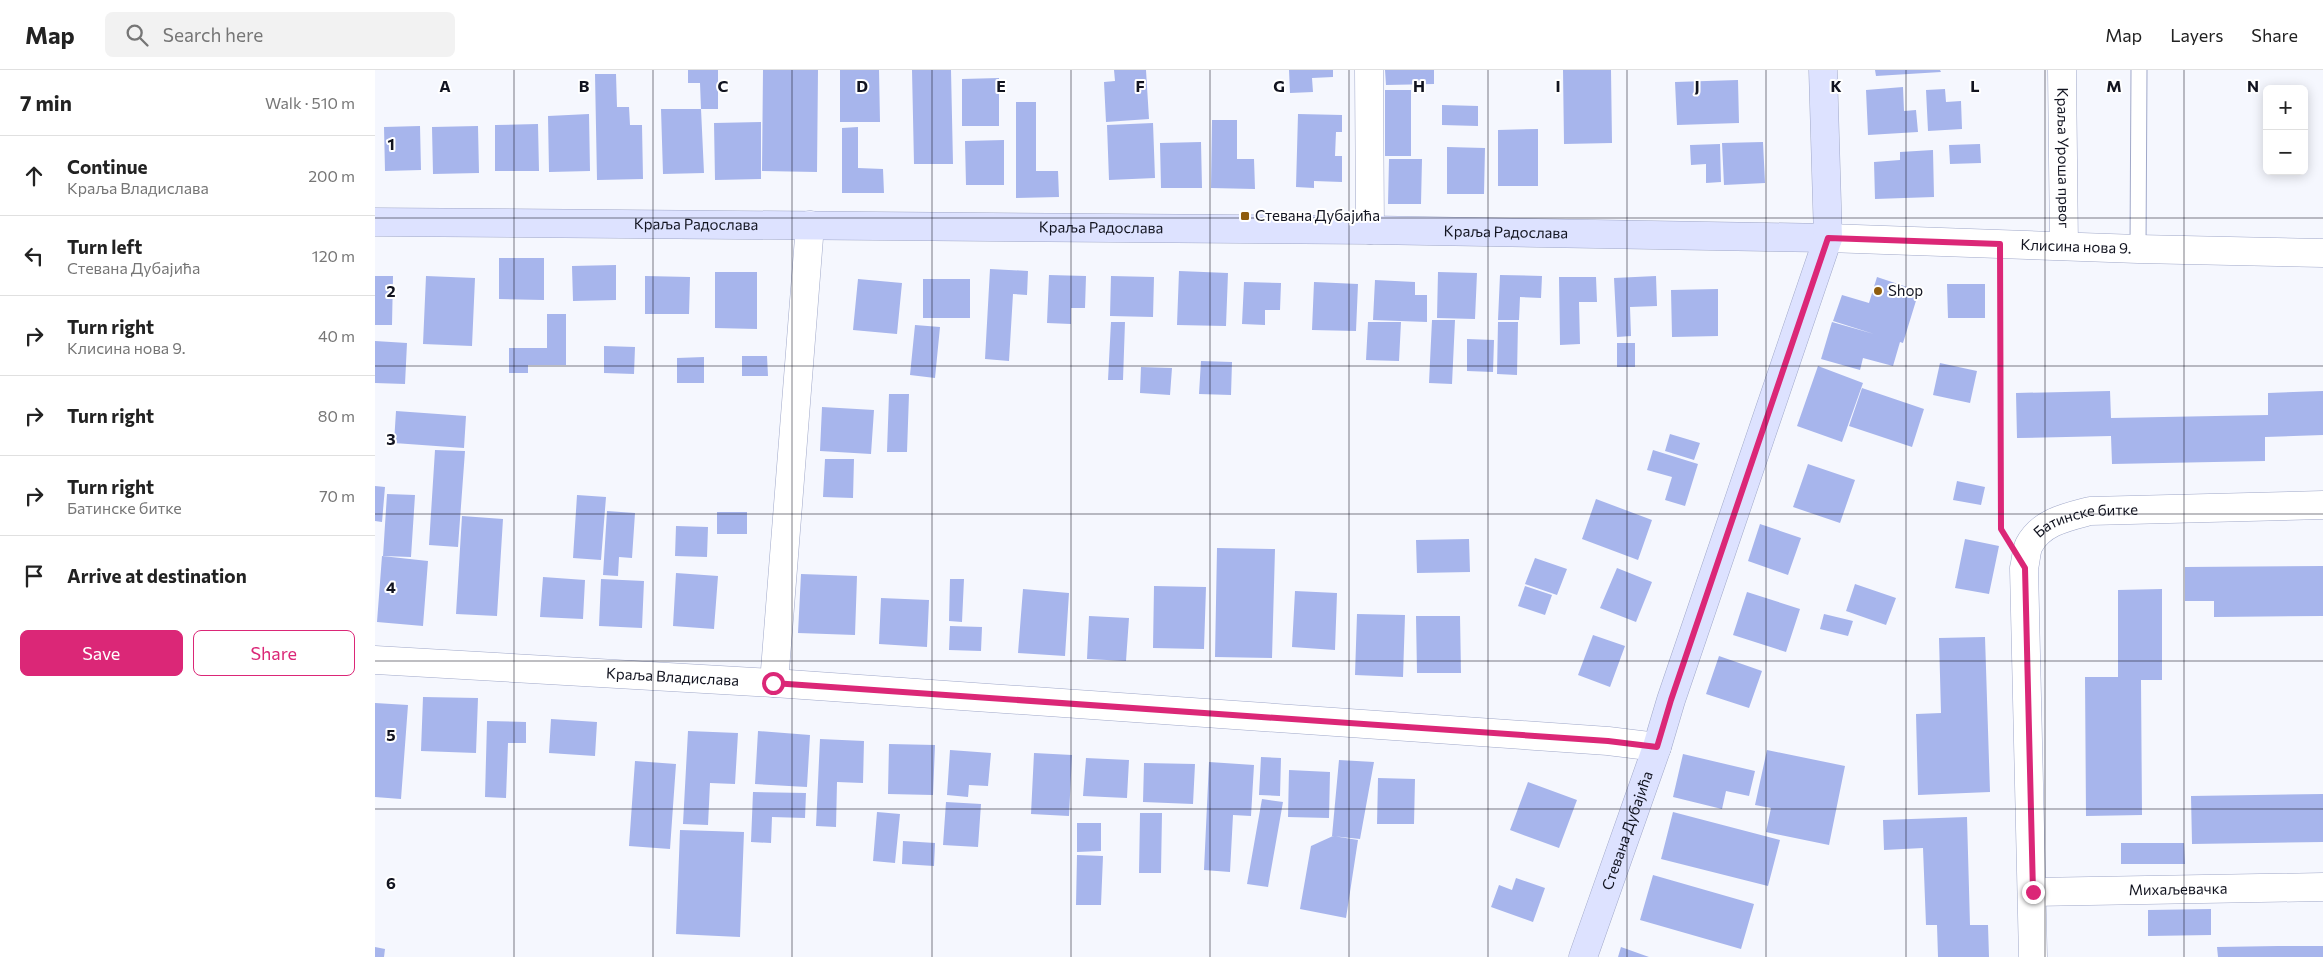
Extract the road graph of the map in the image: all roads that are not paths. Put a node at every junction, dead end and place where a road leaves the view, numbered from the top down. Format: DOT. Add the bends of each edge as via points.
graph roads {
  1 [pos="1369,70"];
  2 [pos="1823,70"];
  3 [pos="2062,70"];
  4 [pos="2139,70"];
  5 [pos="375,222"];
  6 [pos="811,225"];
  7 [pos="1370,230"];
  8 [pos="1828,238"];
  9 [pos="2064,246"];
  10 [pos="2138,249"];
  11 [pos="2323,253"];
  12 [pos="2323,505"];
  13 [pos="375,660"];
  14 [pos="773,683"];
  15 [pos="1657,747"];
  16 [pos="2323,887"];
  17 [pos="2033,892"];
  18 [pos="1583,957"];
  19 [pos="2033,957"];
  1 -- 7 [label="street"];
  2 -- 8 [label="street, Стевана Дубајића"];
  3 -- 9 [label="street, Краља Уроша првог"];
  4 -- 10 [label="lane"];
  5 -- 6 [label="street, Краља Радослава"];
  6 -- 7 [label="street, Краља Радослава"];
  6 -- 14 [label="street"];
  7 -- 8 [label="street, Краља Радослава"];
  8 -- 9 [label="street, Клисина нова 9."];
  8 -- 15 [label="street, Стевана Дубајића"];
  9 -- 10 [label="street, Клисина нова 9."];
  10 -- 11 [label="street, Клисина нова 9."];
  12 -- 17 [label="street, Батинске битке" via="2090,511 2061,519 2039,531 2028,546 2025,568"];
  13 -- 14 [label="street, Краља Владислава"];
  14 -- 15 [label="street, Краља Владислава"];
  15 -- 18 [label="street, Стевана Дубајића"];
  16 -- 17 [label="street, Михаљевачка"];
  17 -- 19 [label="street, Батинске битке"];
}
